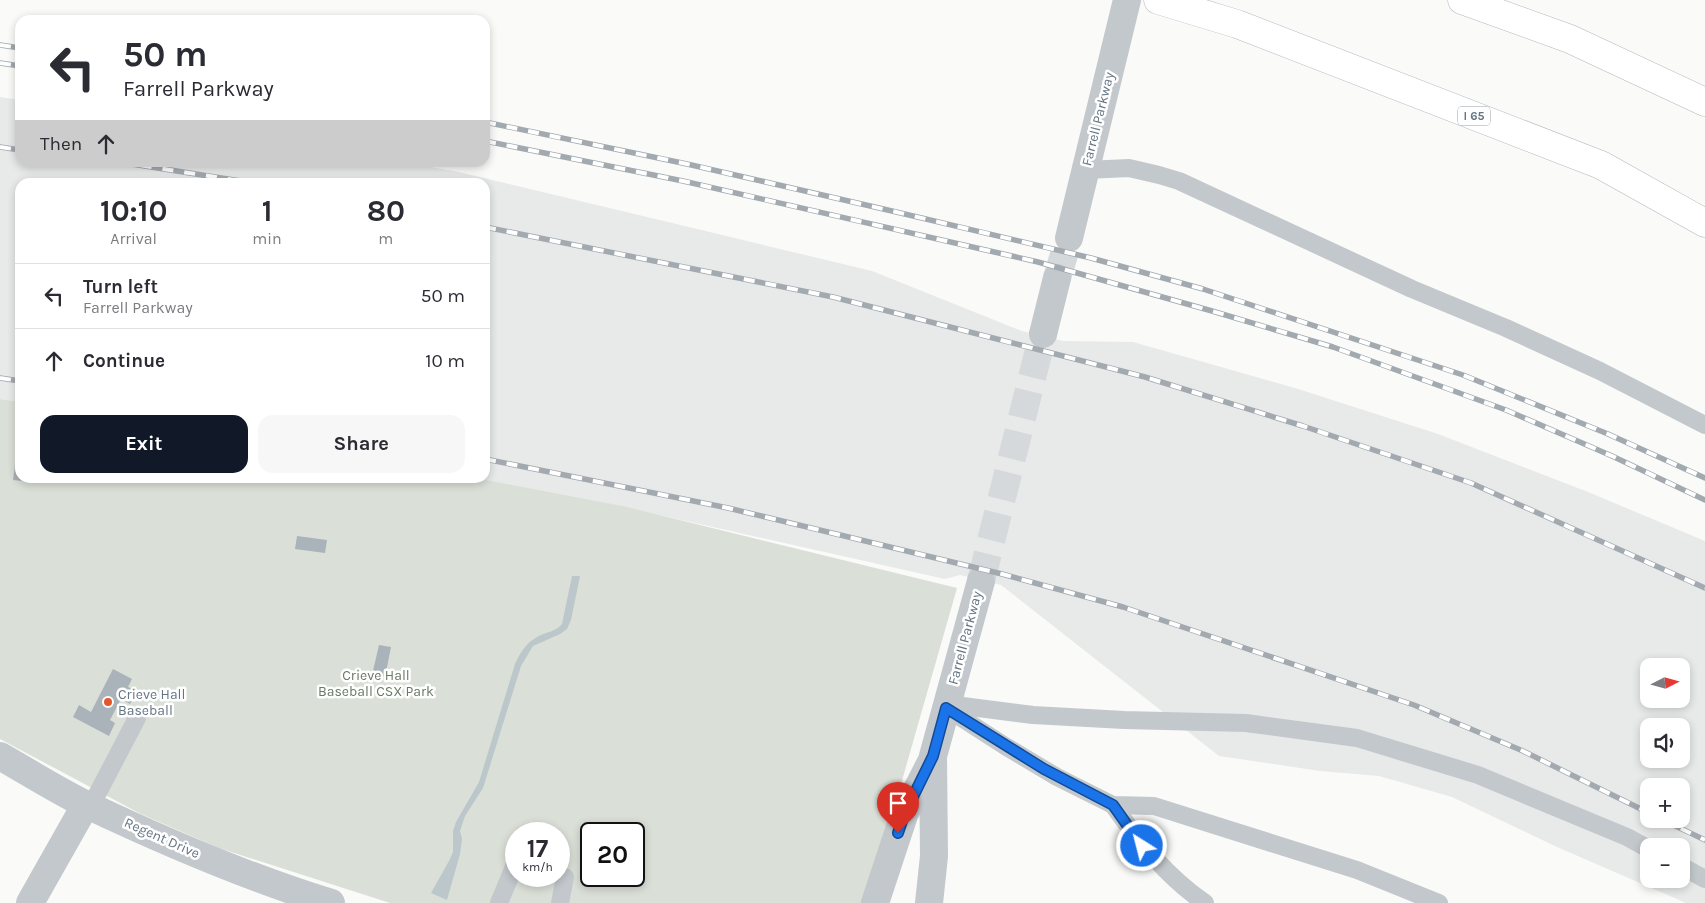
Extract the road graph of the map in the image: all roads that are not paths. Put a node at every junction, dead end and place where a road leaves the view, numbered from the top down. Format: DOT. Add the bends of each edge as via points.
graph roads {
  1 [pos="1128,0"];
  2 [pos="1158,0"];
  3 [pos="1462,0"];
  4 [pos="1705,102"];
  5 [pos="1086,170"];
  6 [pos="1705,223"];
  7 [pos="1069,238"];
  8 [pos="1058,278"];
  9 [pos="1043,334"];
  10 [pos="1705,424"];
  11 [pos="981,581"];
  12 [pos="947,706"];
  13 [pos="137,718"];
  14 [pos="0,756"];
  15 [pos="933,756"];
  16 [pos="88,805"];
  17 [pos="1113,805"];
  18 [pos="1640,844"];
  19 [pos="1690,871"];
  20 [pos="1705,879"];
  21 [pos="506,887"];
  22 [pos="563,887"];
  23 [pos="30,903"];
  24 [pos="331,903"];
  25 [pos="499,903"];
  26 [pos="560,903"];
  27 [pos="874,903"];
  28 [pos="929,903"];
  29 [pos="1205,903"];
  30 [pos="1439,903"];
  1 -- 5 [label="street, Farrell Parkway"];
  2 -- 6 [label="highway, I 65" via="1237,24 1601,165"];
  3 -- 4 [label="highway" via="1570,40"];
  5 -- 7 [label="street, Farrell Parkway"];
  5 -- 10 [label="lane" via="1129,168 1178,181 1591,368"];
  8 -- 9 [label="street"];
  11 -- 12 [label="street, Farrell Parkway"];
  12 -- 15 [label="street, Farrell Parkway"];
  12 -- 17 [label="lane" via="1027,760"];
  12 -- 18 [label="lane" via="1033,715 1246,723 1357,738 1478,775"];
  13 -- 16 [label="lane"];
  14 -- 16 [label="street, Regent Drive"];
  15 -- 27 [label="street" via="904,815"];
  15 -- 28 [label="street, Farrell Parkway" via="934,856"];
  16 -- 23 [label="street"];
  16 -- 24 [label="street, Regent Drive" via="202,856"];
  17 -- 29 [label="lane" via="1142,846 1173,879"];
  17 -- 30 [label="lane" via="1154,806 1357,870"];
  19 -- 20 [label="lane"];
  21 -- 25 [label="lane"];
  22 -- 26 [label="lane"];
}
